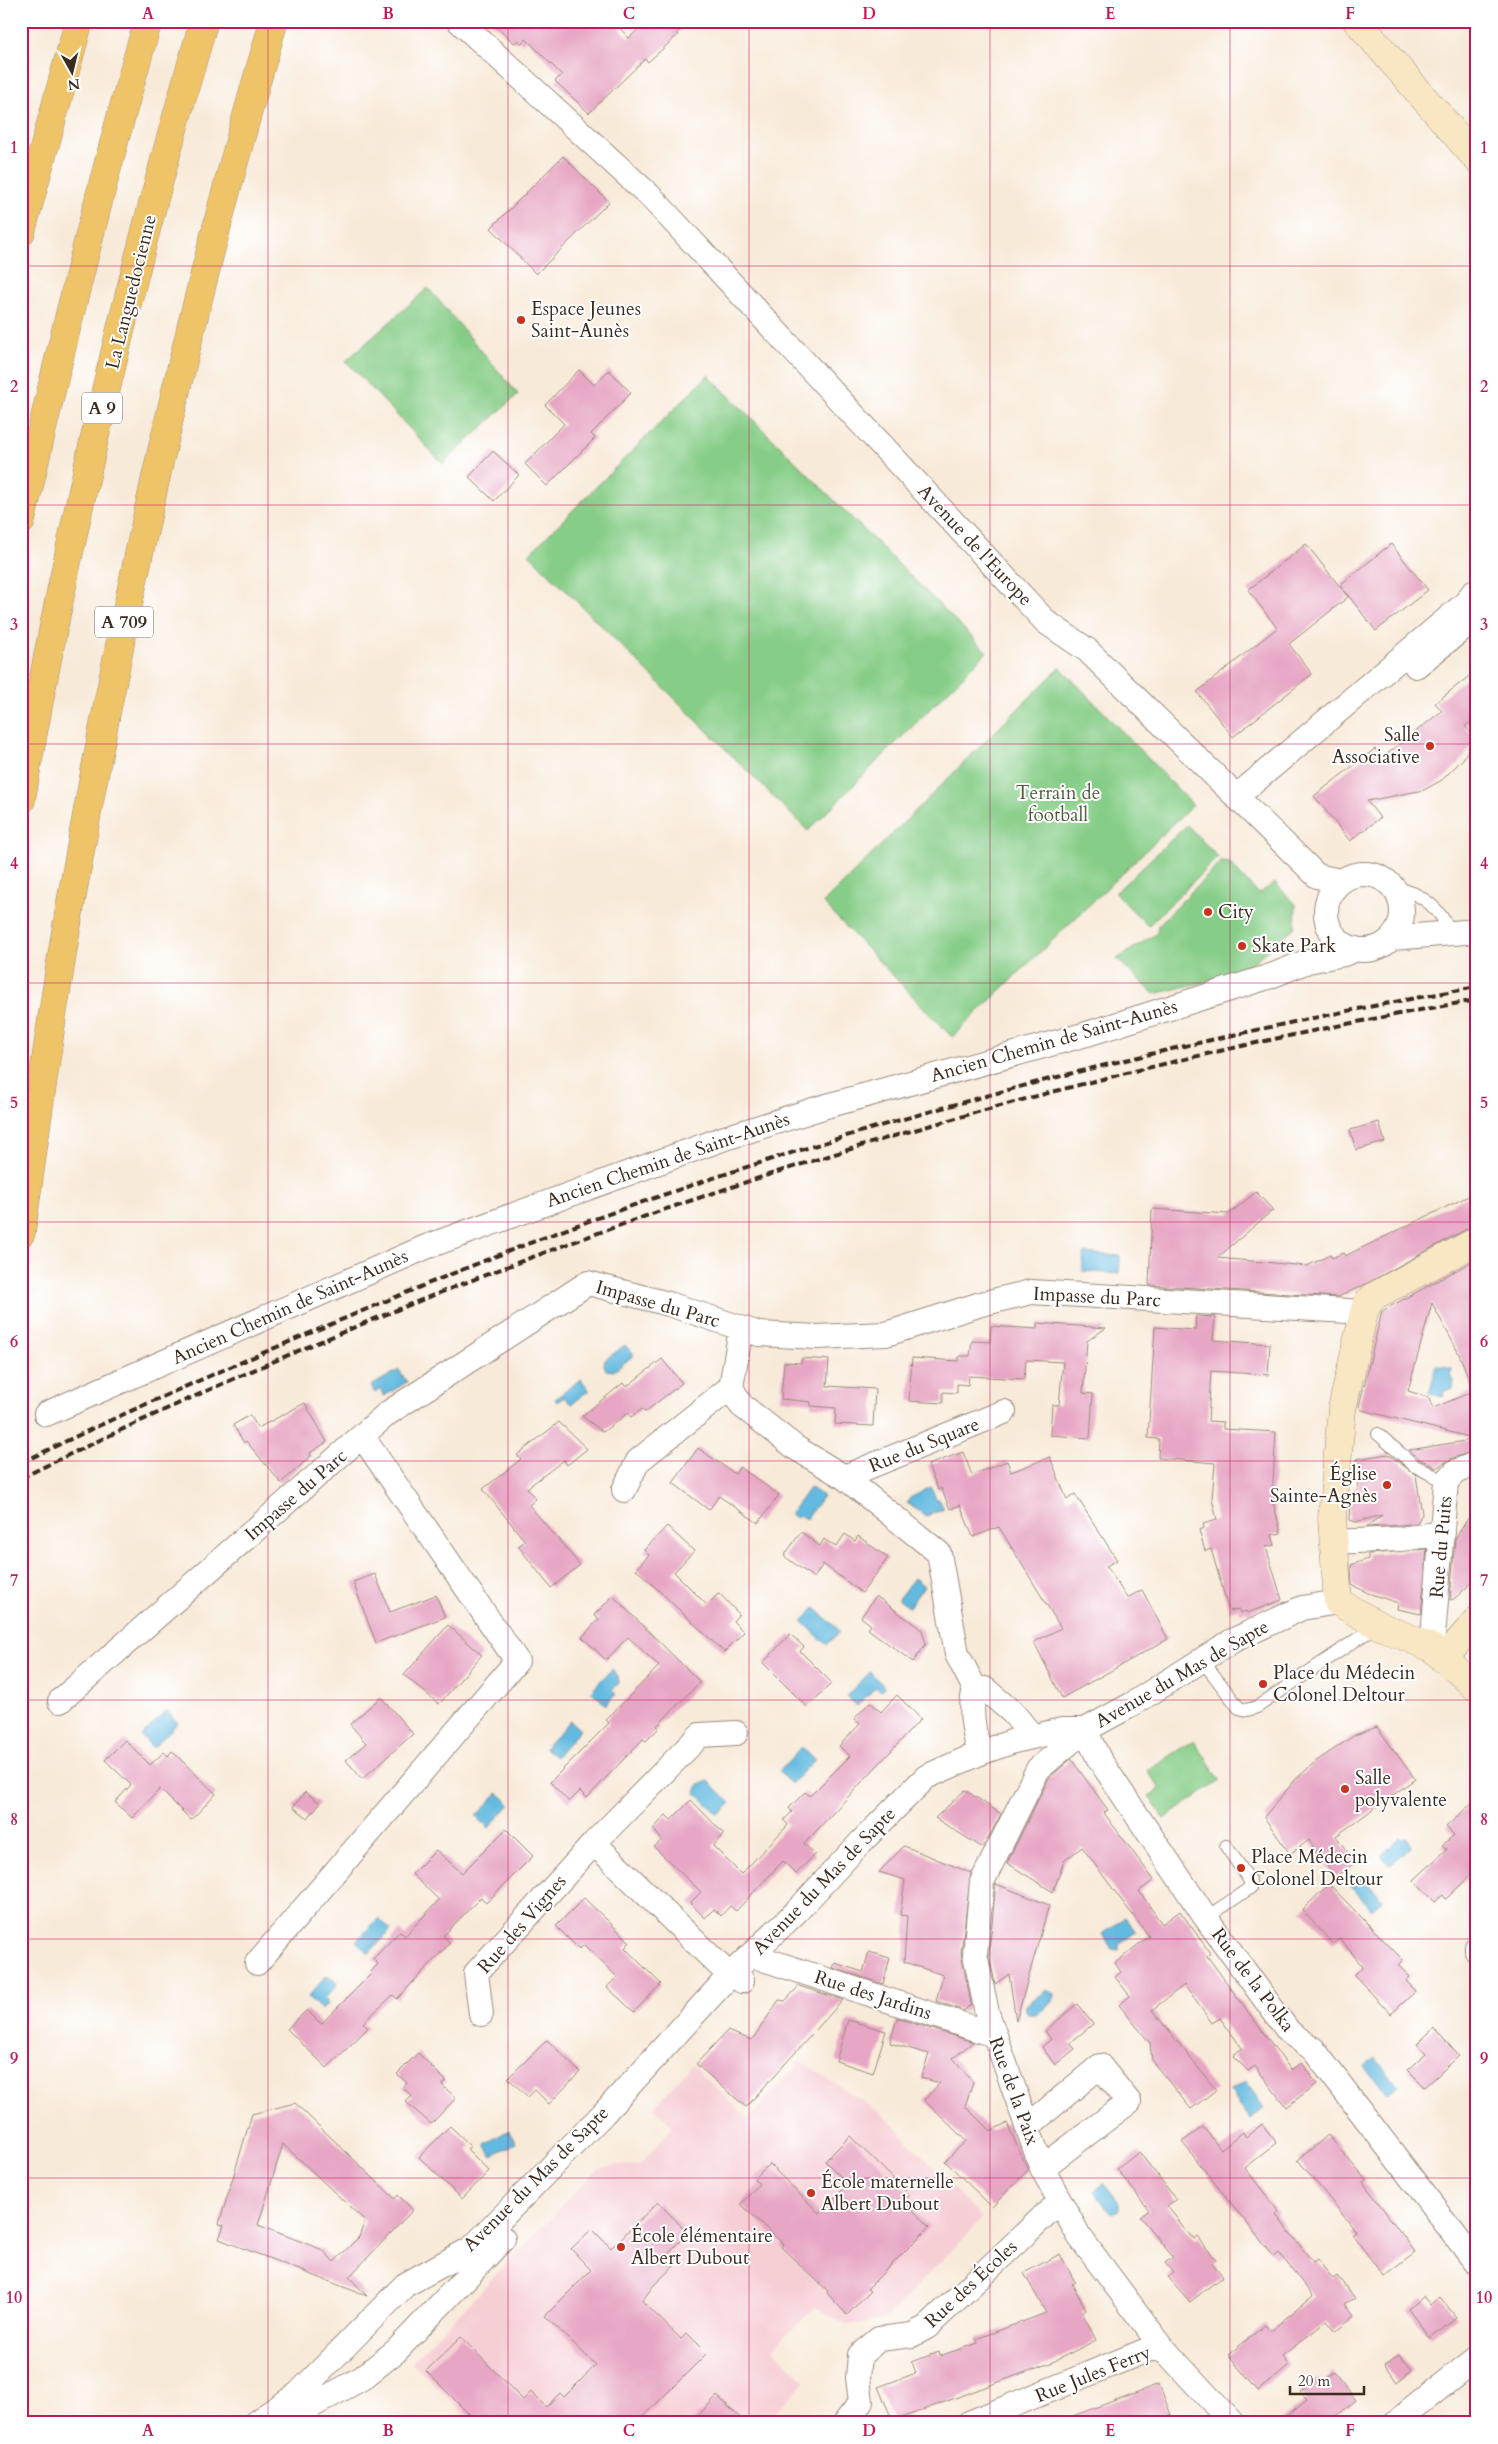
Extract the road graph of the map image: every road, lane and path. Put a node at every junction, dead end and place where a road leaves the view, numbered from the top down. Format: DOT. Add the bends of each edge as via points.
graph roads {
  1 [pos="79,21"];
  2 [pos="148,21"];
  3 [pos="204,21"];
  4 [pos="274,21"];
  5 [pos="459,21"];
  6 [pos="1357,21"];
  7 [pos="1477,159"];
  8 [pos="21,232"];
  9 [pos="21,521"];
  10 [pos="1476,591"];
  11 [pos="1477,618"];
  12 [pos="21,800"];
  13 [pos="1240,801"];
  14 [pos="1317,876"];
  15 [pos="1340,882"];
  16 [pos="1396,889"];
  17 [pos="1403,914"];
  18 [pos="1327,920"];
  19 [pos="1477,931"];
  20 [pos="1442,934"];
  21 [pos="1392,938"];
  22 [pos="1356,949"];
  23 [pos="1308,961"];
  24 [pos="21,1233"];
  25 [pos="1477,1240"];
  26 [pos="1364,1312"];
  27 [pos="741,1329"];
  28 [pos="731,1386"];
  29 [pos="1004,1412"];
  30 [pos="46,1414"];
  31 [pos="1378,1434"];
  32 [pos="362,1436"];
  33 [pos="1477,1463"];
  34 [pos="844,1477"];
  35 [pos="1446,1482"];
  36 [pos="624,1490"];
  37 [pos="1444,1534"];
  38 [pos="1332,1542"];
  39 [pos="1338,1602"];
  40 [pos="1477,1621"];
  41 [pos="1378,1625"];
  42 [pos="1438,1654"];
  43 [pos="1202,1660"];
  44 [pos="1477,1688"];
  45 [pos="975,1689"];
  46 [pos="60,1701"];
  47 [pos="1085,1730"];
  48 [pos="736,1733"];
  49 [pos="1032,1736"];
  50 [pos="980,1753"];
  51 [pos="594,1844"];
  52 [pos="1226,1846"];
  53 [pos="1206,1918"];
  54 [pos="1477,1947"];
  55 [pos="1477,1951"];
  56 [pos="757,1957"];
  57 [pos="257,1963"];
  58 [pos="736,1978"];
  59 [pos="481,2014"];
  60 [pos="994,2035"];
  61 [pos="1027,2127"];
  62 [pos="1042,2168"];
  63 [pos="1060,2203"];
  64 [pos="1477,2264"];
  65 [pos="1162,2347"];
  66 [pos="1477,2358"];
  67 [pos="255,2423"];
  68 [pos="281,2423"];
  69 [pos="845,2423"];
  70 [pos="969,2423"];
  71 [pos="1232,2423"];
  72 [pos="1395,2423"];
  1 -- 8 [label="highway"];
  2 -- 9 [label="highway" via="95,212"];
  3 -- 12 [label="highway, La Languedocienne / A 9" via="149,218 86,478"];
  4 -- 24 [label="highway, A 709" via="181,361 143,531 77,865"];
  5 -- 13 [label="street, Avenue de l'Europe" via="650,196 1046,622 1087,650"];
  6 -- 7 [label="street"];
  10 -- 13 [label="street"];
  11 -- 13 [label="street"];
  13 -- 14 [label="street, Avenue de l'Europe"];
  14 -- 15 [label="street, Avenue de l'Europe"];
  14 -- 18 [label="street"];
  15 -- 16 [label="street" via="1351,875 1369,874 1386,880"];
  15 -- 18 [label="street" via="1327,902"];
  16 -- 17 [label="street"];
  16 -- 20 [label="lane" via="1408,890 1438,912"];
  17 -- 20 [label="street"];
  17 -- 21 [label="street"];
  18 -- 22 [label="street" via="1335,937"];
  18 -- 23 [label="street" via="1320,944"];
  19 -- 20 [label="street"];
  20 -- 21 [label="street"];
  21 -- 22 [label="street" via="1369,950"];
  22 -- 23 [label="street, Ancien Chemin de Saint-Aunès"];
  23 -- 30 [label="street, Ancien Chemin de Saint-Aunès" via="1271,976 1087,1034 823,1106 722,1140 426,1247"];
  25 -- 26 [label="street" via="1376,1296 1369,1301"];
  26 -- 27 [label="street, Impasse du Parc" via="1031,1292 886,1334 818,1337 759,1334"];
  26 -- 38 [label="street" via="1342,1409"];
  27 -- 28 [label="street"];
  27 -- 32 [label="street, Impasse du Parc" via="669,1304 588,1283 388,1413"];
  28 -- 34 [label="street, Rue du Square" via="741,1406 796,1448"];
  28 -- 36 [label="street" via="638,1461"];
  29 -- 34 [label="street, Rue du Square"];
  31 -- 35 [label="lane" via="1415,1466"];
  32 -- 46 [label="street, Impasse du Parc"];
  32 -- 57 [label="street" via="517,1661"];
  33 -- 35 [label="street, Rue du Puits" via="1455,1472"];
  34 -- 45 [label="street, Rue du Square" via="938,1552 957,1654"];
  35 -- 37 [label="street, Rue du Puits"];
  37 -- 38 [label="street"];
  37 -- 42 [label="street, Rue du Puits"];
  38 -- 39 [label="street"];
  39 -- 41 [label="street"];
  39 -- 43 [label="street, Avenue du Mas de Sapte" via="1302,1608 1232,1641"];
  40 -- 42 [label="street"];
  41 -- 42 [label="street"];
  41 -- 43 [label="lane" via="1257,1707 1247,1710 1239,1708"];
  42 -- 44 [label="street"];
  43 -- 47 [label="street, Avenue du Mas de Sapte"];
  45 -- 49 [label="street" via="985,1689 1013,1713"];
  45 -- 50 [label="street" via="972,1700 975,1739"];
  47 -- 49 [label="street, Avenue du Mas de Sapte" via="1062,1730"];
  47 -- 53 [label="street, Rue de la Polka" via="1099,1759"];
  47 -- 60 [label="street, Rue de la Paix" via="1038,1769 982,1882 975,1954"];
  48 -- 51 [label="street, Rue des Vignes" via="700,1735"];
  49 -- 50 [label="street, Avenue du Mas de Sapte"];
  50 -- 56 [label="street, Avenue du Mas de Sapte" via="941,1772 936,1785"];
  51 -- 58 [label="street"];
  51 -- 59 [label="street, Rue des Vignes" via="476,1973"];
  52 -- 53 [label="lane" via="1250,1881 1250,1888"];
  53 -- 64 [label="street, Rue de la Polka" via="1289,2032 1313,2049"];
  54 -- 55 [label="street"];
  56 -- 58 [label="street, Avenue du Mas de Sapte"];
  56 -- 60 [label="street, Rue des Jardins"];
  58 -- 67 [label="street, Avenue du Mas de Sapte" via="472,2248 405,2285 298,2394"];
  58 -- 68 [label="street, Avenue du Mas de Sapte" via="560,2180 396,2351 362,2378"];
  60 -- 61 [label="street, Rue de la Paix"];
  61 -- 62 [label="street, Rue de la Paix"];
  61 -- 62 [label="street" via="1100,2066 1129,2102"];
  62 -- 63 [label="street, Rue de la Paix"];
  63 -- 65 [label="street, Rue de la Paix" via="1078,2236"];
  63 -- 69 [label="street, Rue des Écoles" via="927,2327 912,2335 879,2339 860,2356 861,2402"];
  65 -- 70 [label="street, Rue Jules Ferry" via="1147,2350"];
  65 -- 71 [label="street, Rue de la Paix"];
  66 -- 72 [label="street"];
}
